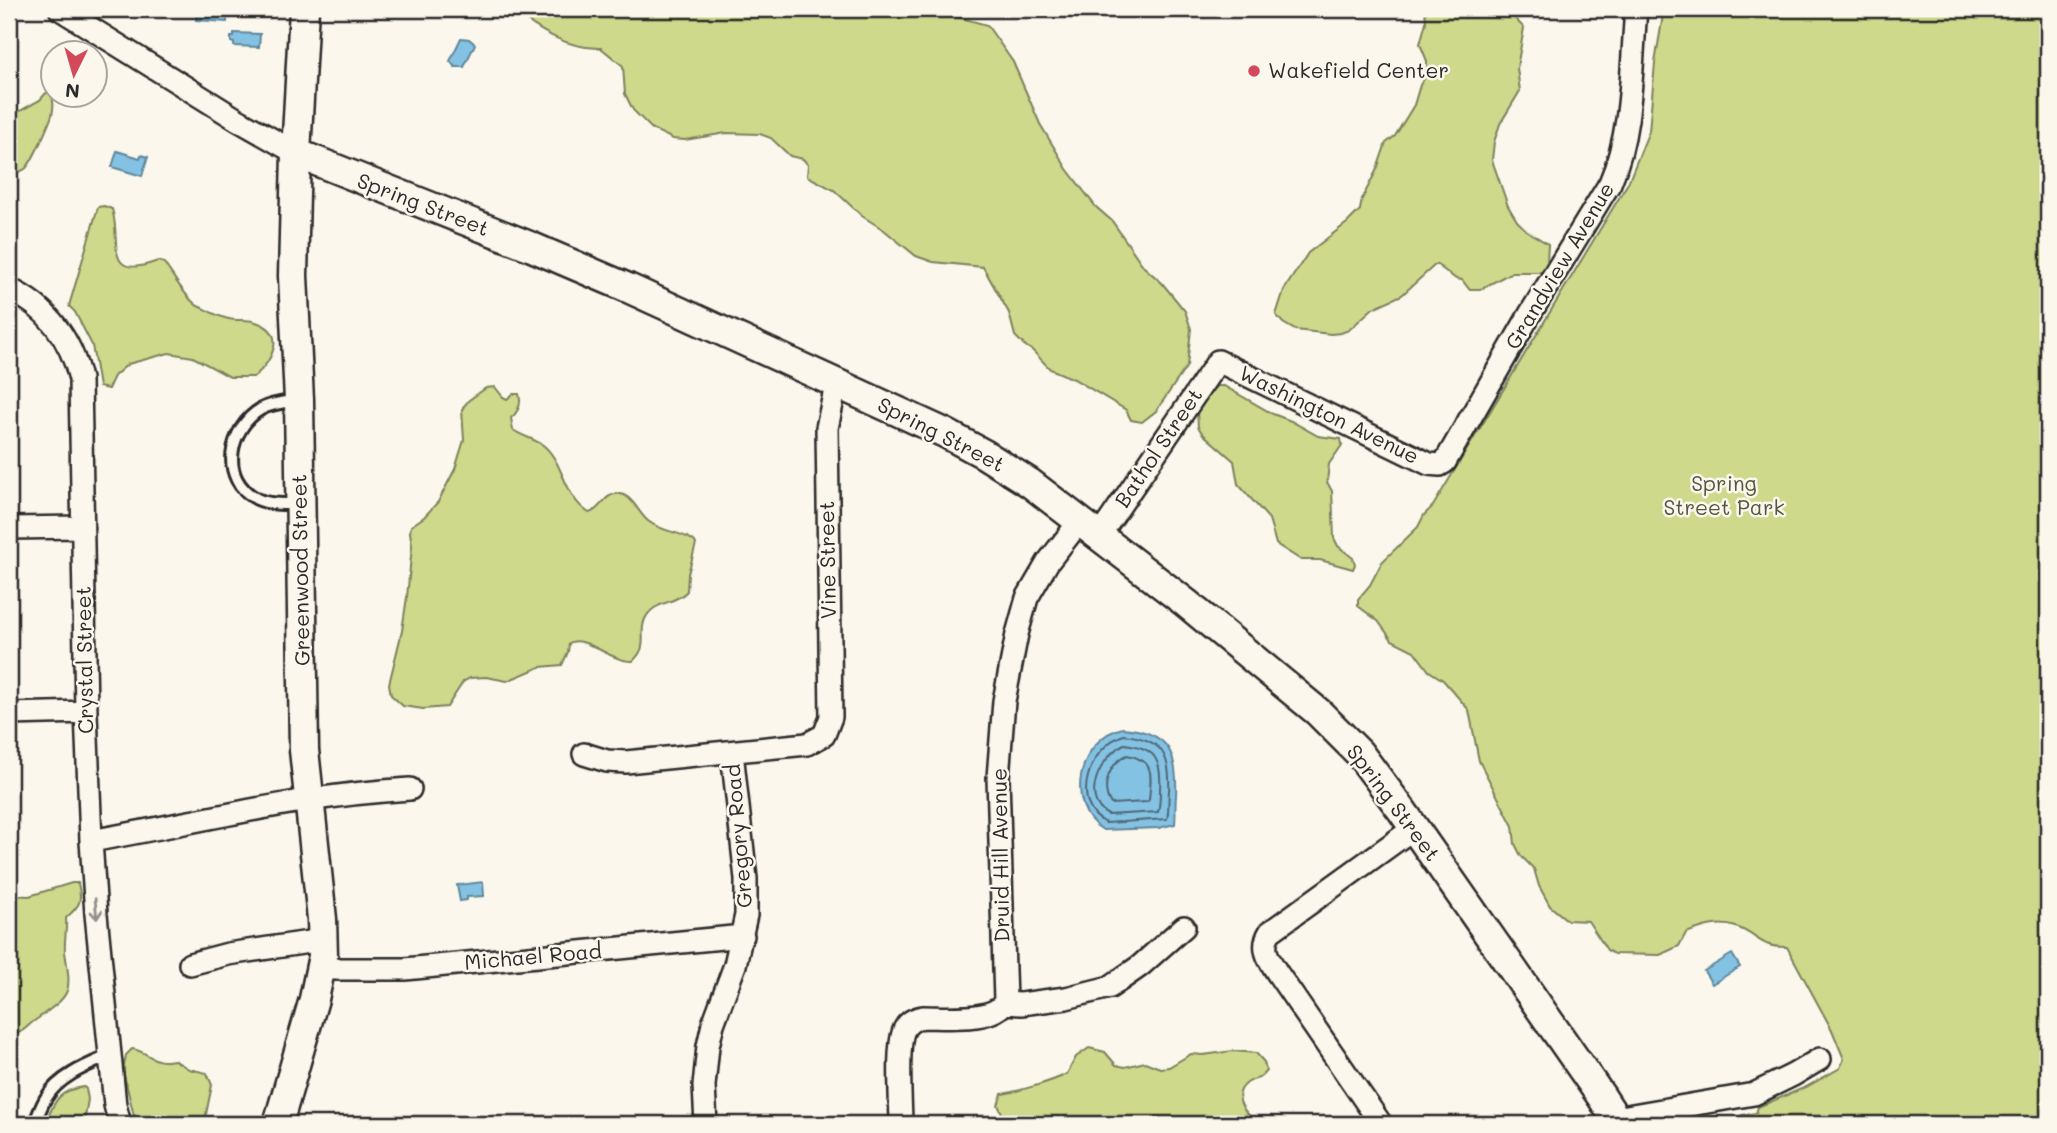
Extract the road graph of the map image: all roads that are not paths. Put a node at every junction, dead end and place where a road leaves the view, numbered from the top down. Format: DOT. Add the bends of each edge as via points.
graph roads {
  1 [pos="60,9"];
  2 [pos="304,9"];
  3 [pos="1636,9"];
  4 [pos="296,153"];
  5 [pos="9,289"];
  6 [pos="1218,360"];
  7 [pos="836,385"];
  8 [pos="299,400"];
  9 [pos="1440,465"];
  10 [pos="301,504"];
  11 [pos="82,527"];
  12 [pos="9,528"];
  13 [pos="1090,528"];
  14 [pos="86,712"];
  15 [pos="9,714"];
  16 [pos="732,751"];
  17 [pos="584,754"];
  18 [pos="410,789"];
  19 [pos="308,799"];
  20 [pos="1414,828"];
  21 [pos="91,841"];
  22 [pos="1184,927"];
  23 [pos="743,936"];
  24 [pos="323,940"];
  25 [pos="190,964"];
  26 [pos="322,969"];
  27 [pos="1005,1003"];
  28 [pos="111,1055"];
  29 [pos="1819,1059"];
  30 [pos="1617,1121"];
  31 [pos="34,1124"];
  32 [pos="120,1124"];
  33 [pos="278,1124"];
  34 [pos="706,1124"];
  35 [pos="901,1124"];
  36 [pos="1381,1124"];
  1 -- 4 [label="street, Spring Street"];
  2 -- 4 [label="street, Greenwood Street"];
  3 -- 9 [label="street, Grandview Avenue" via="1624,134 1610,183 1449,457"];
  4 -- 7 [label="street, Spring Street" via="581,267"];
  4 -- 8 [label="street, Greenwood Street" via="293,276"];
  5 -- 11 [label="street, Crystal Street" via="51,320 76,361 81,397"];
  6 -- 9 [label="street, Washington Avenue" via="1426,463"];
  6 -- 13 [label="street, Bathol Street"];
  7 -- 13 [label="street, Spring Street" via="967,444"];
  7 -- 16 [label="street, Vine Street" via="827,428 831,717 824,735 807,744"];
  8 -- 10 [label="street, Greenwood Street"];
  8 -- 10 [label="lane" via="269,405 254,414 236,436 231,459 237,478 253,497 276,504"];
  10 -- 19 [label="street, Greenwood Street"];
  11 -- 12 [label="street"];
  11 -- 14 [label="street, Crystal Street"];
  13 -- 20 [label="street, Spring Street" via="1318,712 1365,760"];
  13 -- 27 [label="street, Druid Hill Avenue" via="1048,562 1027,598 1014,644 1004,701 998,790"];
  14 -- 15 [label="street"];
  14 -- 21 [label="street, Crystal Street"];
  16 -- 17 [label="street" via="620,762"];
  16 -- 23 [label="street, Gregory Road" via="746,879"];
  18 -- 19 [label="street"];
  19 -- 21 [label="street"];
  19 -- 24 [label="street, Greenwood Street"];
  20 -- 30 [label="street, Spring Street"];
  20 -- 36 [label="street" via="1270,932 1265,943 1278,974"];
  21 -- 28 [label="street, Crystal Street, one-way"];
  22 -- 27 [label="street" via="1110,986 1066,998"];
  23 -- 26 [label="street, Michael Road" via="405,969"];
  23 -- 34 [label="street, Gregory Road" via="708,1046"];
  24 -- 25 [label="street"];
  24 -- 26 [label="street, Greenwood Street"];
  26 -- 33 [label="street, Greenwood Street"];
  27 -- 35 [label="street" via="989,1014 916,1018 907,1025 901,1039"];
  28 -- 31 [label="lane" via="85,1066 53,1089"];
  28 -- 32 [label="street, Crystal Street"];
  29 -- 30 [label="street" via="1754,1094"];
}
